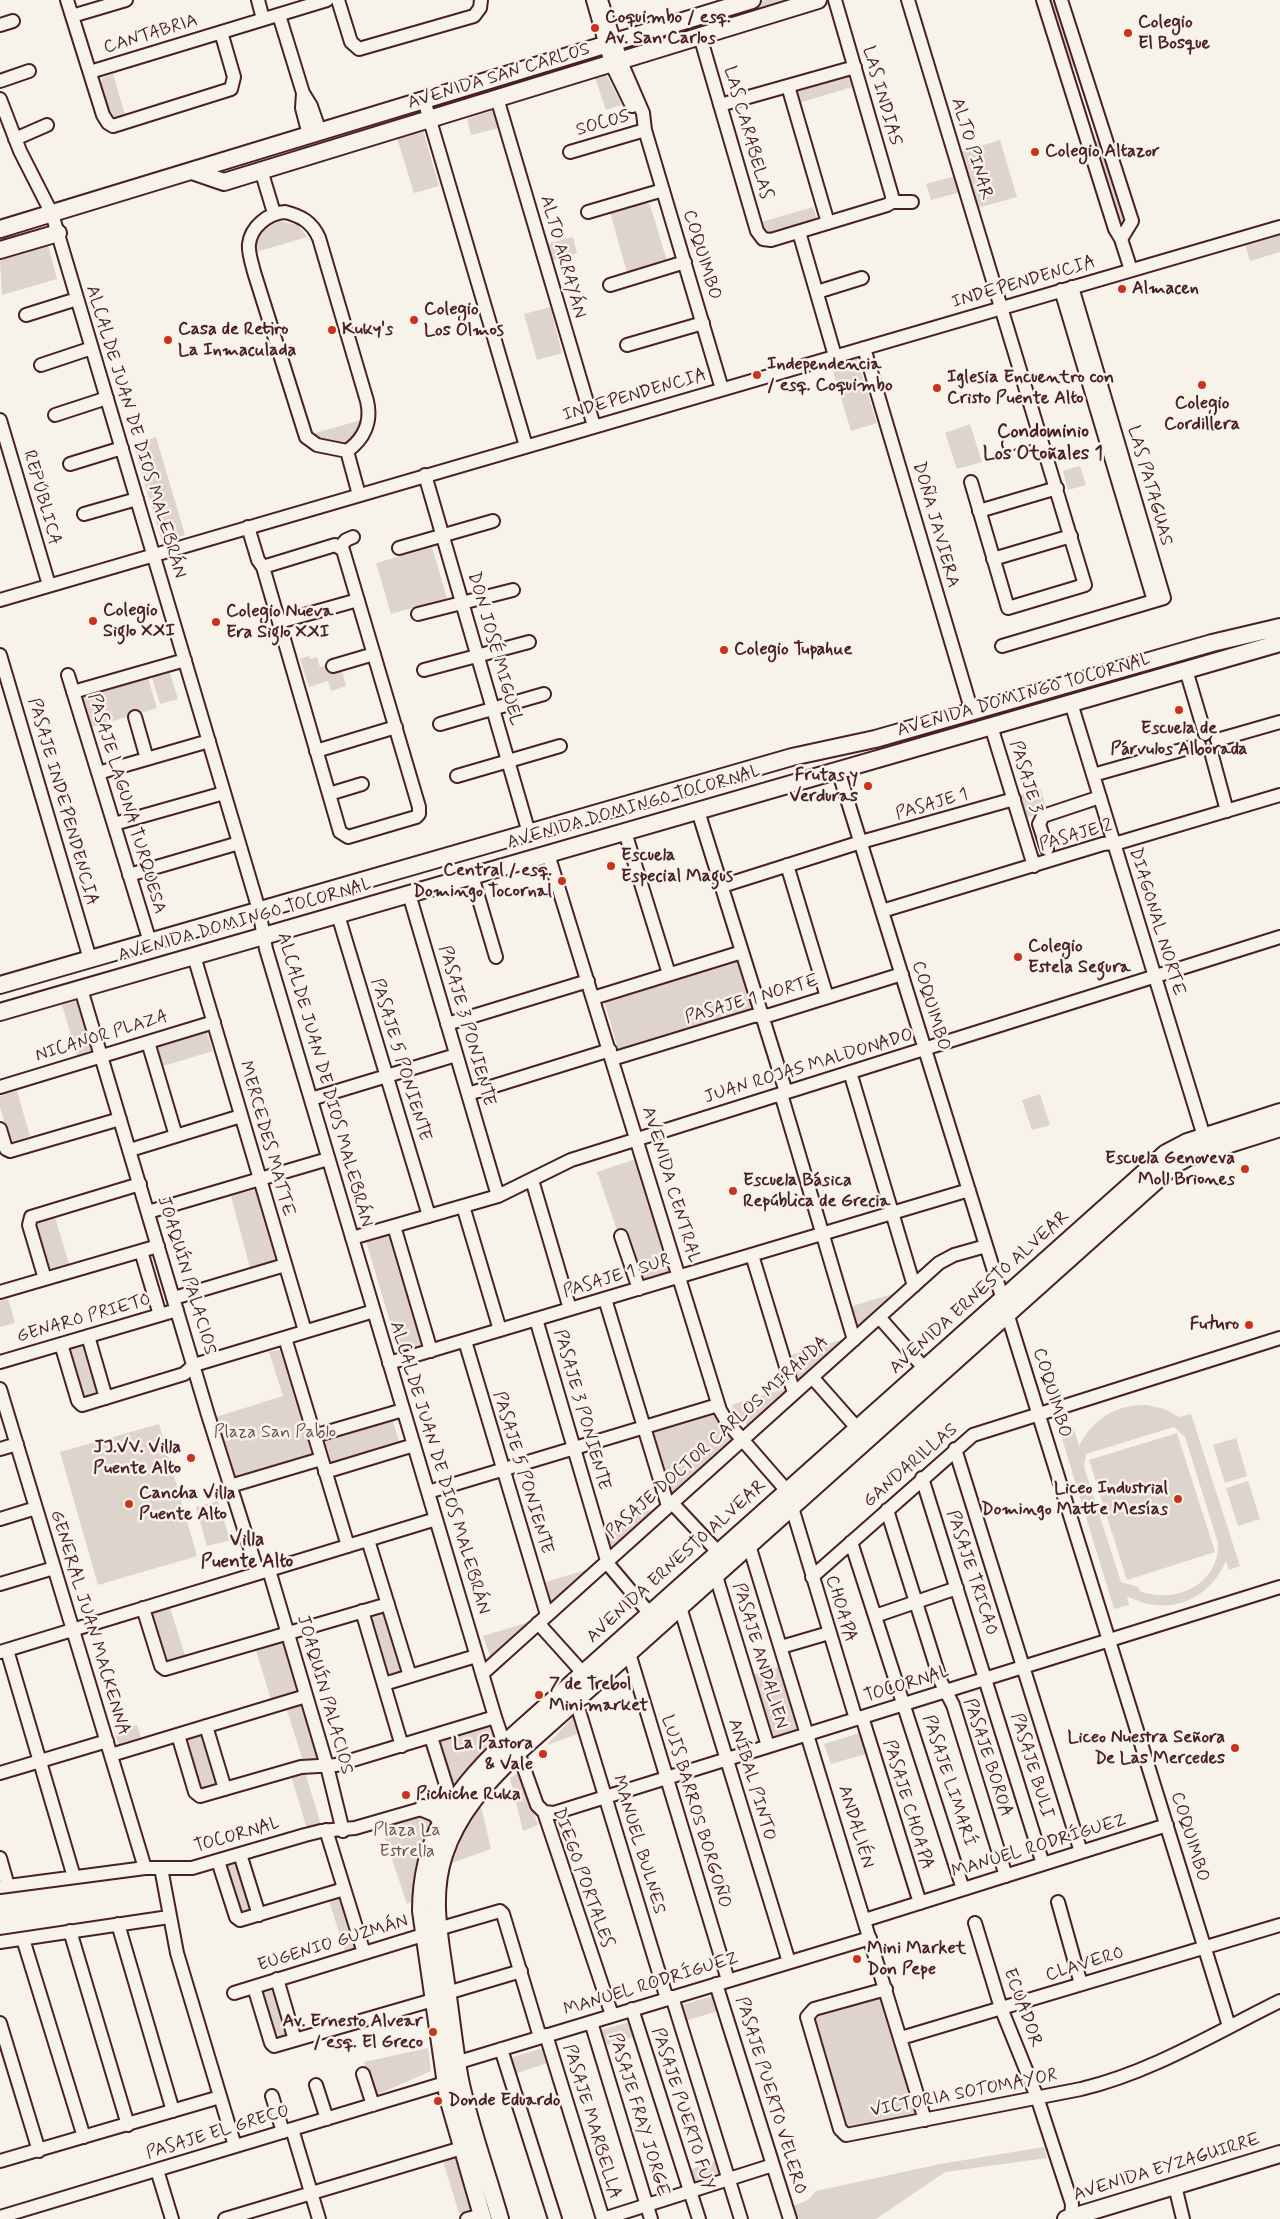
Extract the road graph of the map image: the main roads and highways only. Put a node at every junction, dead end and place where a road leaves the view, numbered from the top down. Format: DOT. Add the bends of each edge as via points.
graph roads {
  1 [pos="752,0"];
  2 [pos="818,0"];
  3 [pos="192,171"];
  4 [pos="8,227"];
  5 [pos="58,233"];
  6 [pos="0,243"];
  7 [pos="0,250"];
  8 [pos="1280,626"];
  9 [pos="1247,634"];
  10 [pos="1280,643"];
  11 [pos="1251,651"];
  12 [pos="1144,662"];
  13 [pos="1149,681"];
  14 [pos="1034,694"];
  15 [pos="1018,699"];
  16 [pos="1040,712"];
  17 [pos="1023,717"];
  18 [pos="603,812"];
  19 [pos="617,834"];
  20 [pos="467,851"];
  21 [pos="472,876"];
  22 [pos="0,986"];
  23 [pos="0,1012"];
  24 [pos="1280,1112"];
  25 [pos="1280,1128"];
  26 [pos="1206,1143"];
  27 [pos="1005,1306"];
  28 [pos="510,1749"];
  29 [pos="423,1808"];
  30 [pos="441,1820"];
  31 [pos="431,1932"];
  32 [pos="450,2064"];
  33 [pos="1280,2154"];
  34 [pos="477,2218"];
  35 [pos="1069,2218"];
  36 [pos="500,2219"];
  1 -- 3 [label="main road, AVENIDA SAN CARLOS"];
  2 -- 3 [label="main road, AVENIDA SAN CARLOS" via="224,182"];
  3 -- 4 [label="main road, AVENIDA SAN CARLOS"];
  4 -- 6 [label="main road, AVENIDA SAN CARLOS"];
  5 -- 7 [label="main road"];
  8 -- 9 [label="main road, AVENIDA DOMINGO TOCORNAL"];
  9 -- 11 [label="main road"];
  9 -- 12 [label="main road, AVENIDA DOMINGO TOCORNAL"];
  10 -- 11 [label="main road, AVENIDA DOMINGO TOCORNAL"];
  11 -- 13 [label="main road, AVENIDA DOMINGO TOCORNAL"];
  12 -- 13 [label="main road" via="1149,671"];
  12 -- 14 [label="main road, AVENIDA DOMINGO TOCORNAL"];
  13 -- 16 [label="main road, AVENIDA DOMINGO TOCORNAL"];
  14 -- 15 [label="main road, AVENIDA DOMINGO TOCORNAL"];
  14 -- 16 [label="main road" via="1034,705"];
  15 -- 17 [label="main road" via="1024,707"];
  15 -- 18 [label="main road, AVENIDA DOMINGO TOCORNAL" via="875,740 792,757"];
  16 -- 17 [label="main road, AVENIDA DOMINGO TOCORNAL"];
  17 -- 19 [label="main road, AVENIDA DOMINGO TOCORNAL"];
  18 -- 19 [label="main road"];
  18 -- 20 [label="main road, AVENIDA DOMINGO TOCORNAL"];
  19 -- 21 [label="main road, AVENIDA DOMINGO TOCORNAL"];
  20 -- 21 [label="main road" via="460,864"];
  20 -- 22 [label="main road, AVENIDA DOMINGO TOCORNAL"];
  21 -- 23 [label="main road, AVENIDA DOMINGO TOCORNAL"];
  24 -- 26 [label="main road, AVENIDA ERNESTO ALVEAR"];
  25 -- 26 [label="main road, AVENIDA ERNESTO ALVEAR"];
  26 -- 27 [label="main road, AVENIDA ERNESTO ALVEAR" via="1189,1157 1170,1159"];
  27 -- 28 [label="main road, AVENIDA ERNESTO ALVEAR" via="716,1576 576,1701"];
  27 -- 28 [label="main road, AVENIDA ERNESTO ALVEAR" via="924,1368 786,1491 583,1673"];
  28 -- 30 [label="main road, AVENIDA ERNESTO ALVEAR" via="450,1794"];
  28 -- 31 [label="main road, AVENIDA ERNESTO ALVEAR" via="455,1828 444,1854"];
  29 -- 30 [label="main road"];
  30 -- 31 [label="main road, AVENIDA ERNESTO ALVEAR" via="428,1853 422,1884 420,1911"];
  31 -- 32 [label="main road, AVENIDA ERNESTO ALVEAR"];
  32 -- 34 [label="main road, AVENIDA ERNESTO ALVEAR" via="445,2083"];
  32 -- 36 [label="main road, AVENIDA ERNESTO ALVEAR" via="461,2083"];
  33 -- 35 [label="main road, AVENIDA EYZAGUIRRE"];
}
